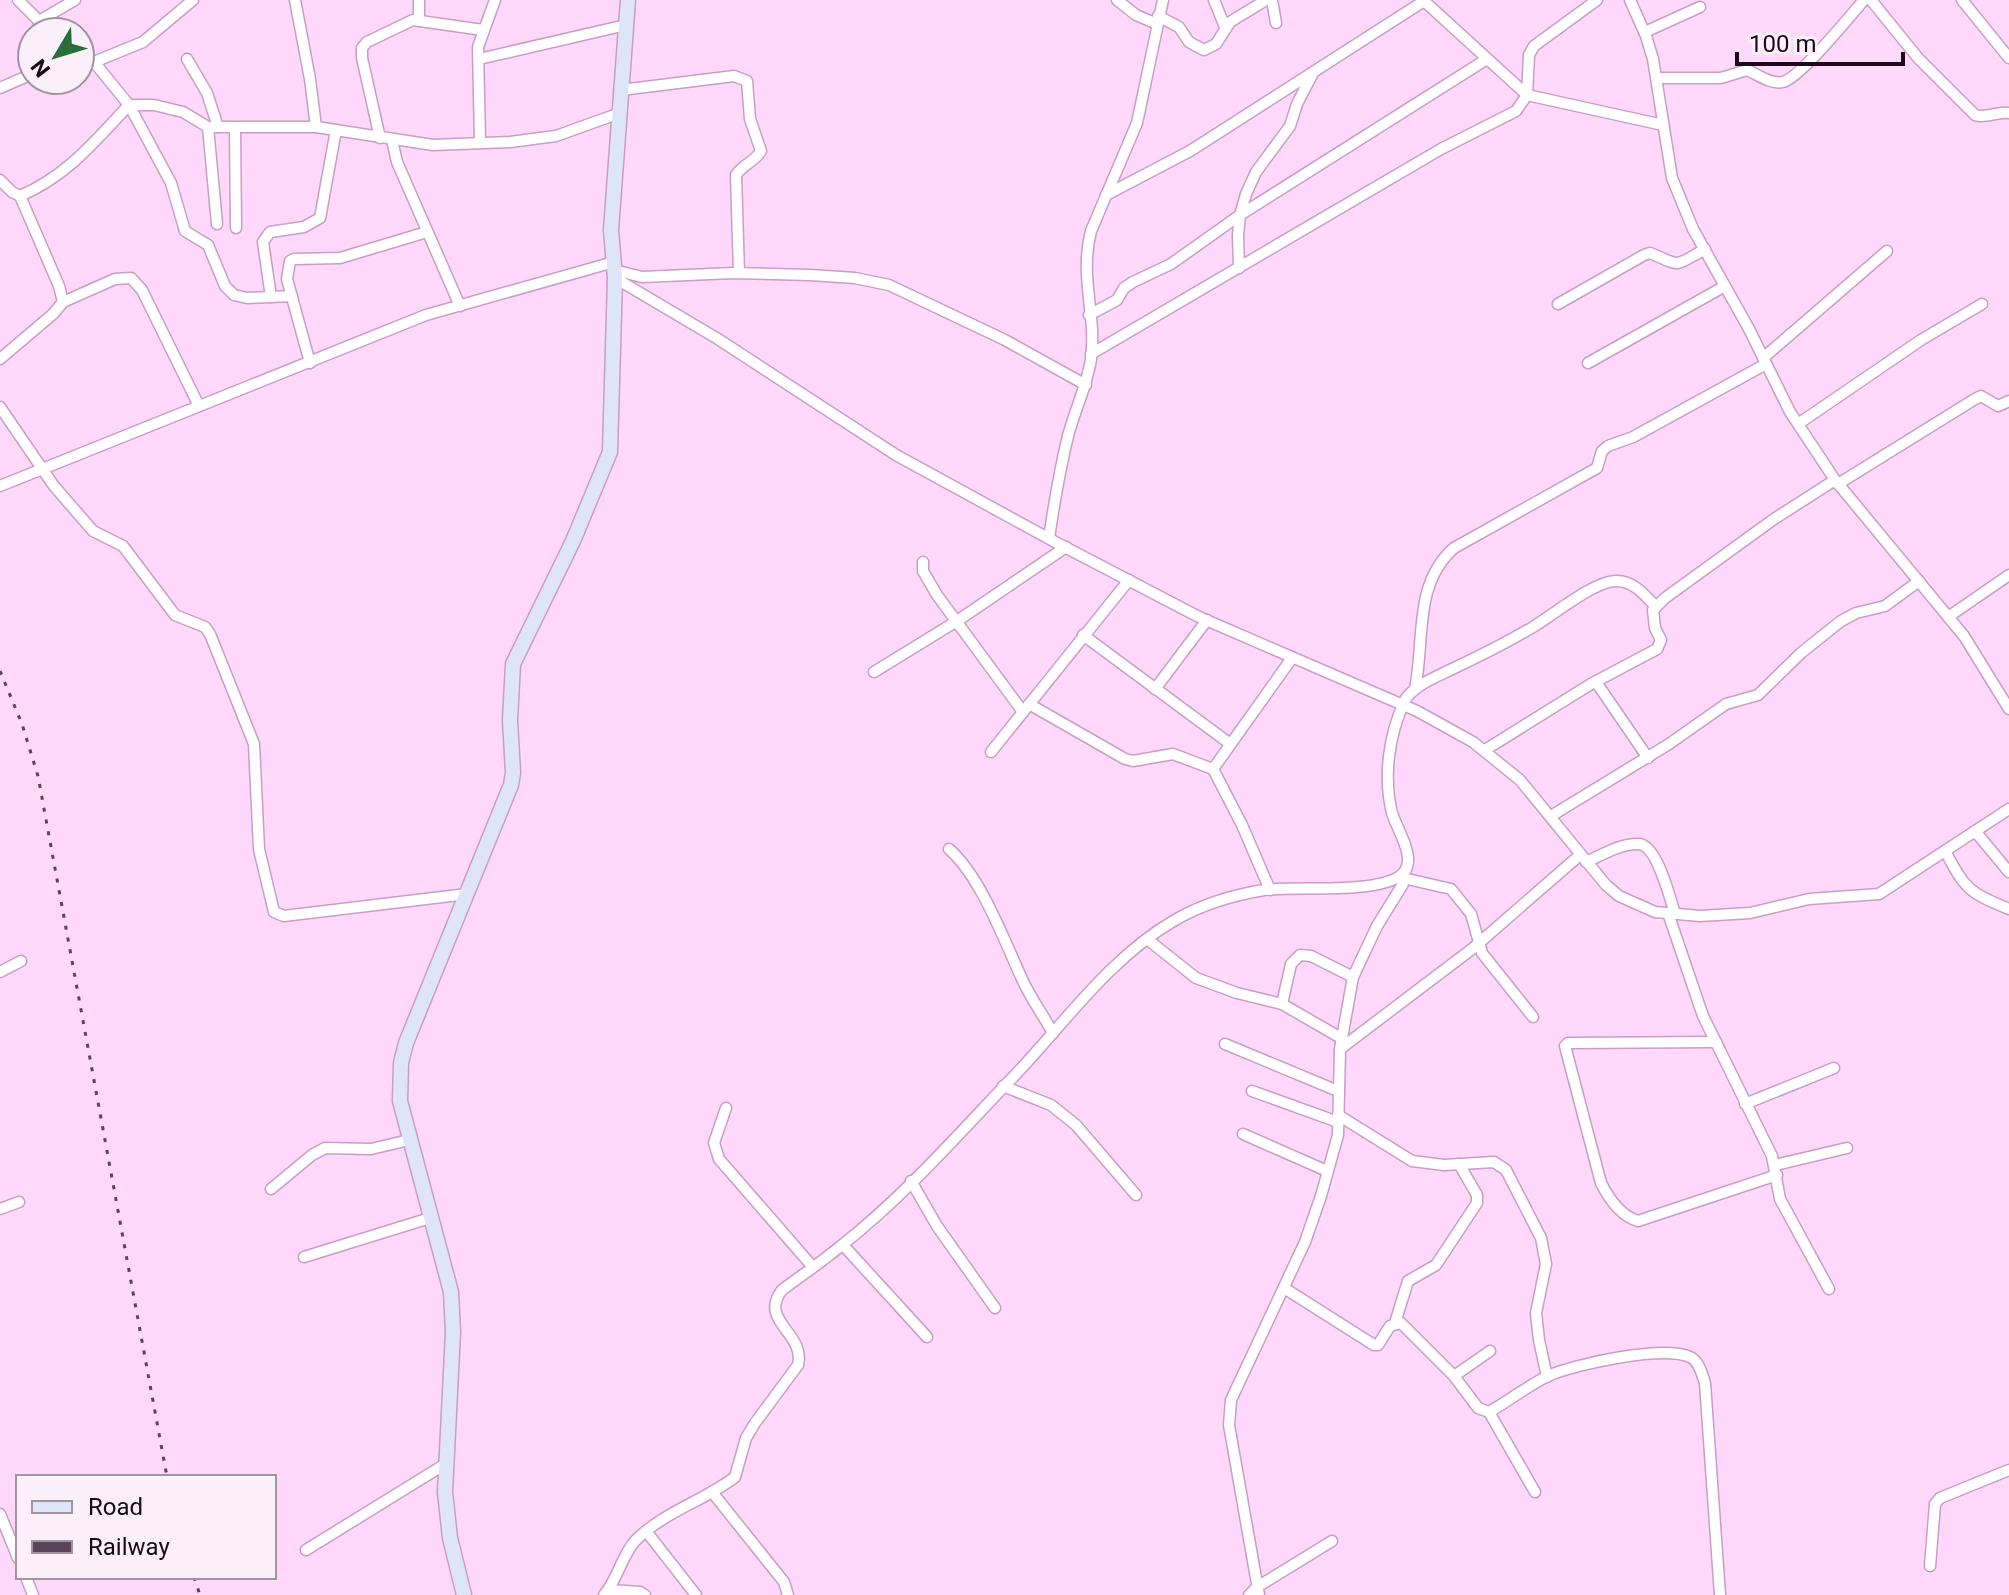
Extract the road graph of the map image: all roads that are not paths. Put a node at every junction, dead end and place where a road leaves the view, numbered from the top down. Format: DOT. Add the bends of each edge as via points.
graph roads {
  1 [pos="18,0"];
  2 [pos="75,0"];
  3 [pos="193,0"];
  4 [pos="295,0"];
  5 [pos="419,0"];
  6 [pos="495,0"];
  7 [pos="628,0"];
  8 [pos="1117,0"];
  9 [pos="1163,0"];
  10 [pos="1214,0"];
  11 [pos="1269,0"];
  12 [pos="1424,0"];
  13 [pos="1597,0"];
  14 [pos="1630,0"];
  15 [pos="1864,0"];
  16 [pos="1871,0"];
  17 [pos="1962,0"];
  18 [pos="1700,7"];
  19 [pos="32,16"];
  20 [pos="53,16"];
  21 [pos="1158,20"];
  22 [pos="419,21"];
  23 [pos="1276,23"];
  24 [pos="626,25"];
  25 [pos="1225,27"];
  26 [pos="483,30"];
  27 [pos="1645,32"];
  28 [pos="2009,58"];
  29 [pos="187,59"];
  30 [pos="479,59"];
  31 [pos="1487,59"];
  32 [pos="96,61"];
  33 [pos="96,64"];
  34 [pos="1313,73"];
  35 [pos="1657,78"];
  36 [pos="621,90"];
  37 [pos="1527,95"];
  38 [pos="129,105"];
  39 [pos="620,113"];
  40 [pos="2009,113"];
  41 [pos="1663,125"];
  42 [pos="213,127"];
  43 [pos="316,127"];
  44 [pos="235,128"];
  45 [pos="336,130"];
  46 [pos="380,138"];
  47 [pos="392,140"];
  48 [pos="480,142"];
  49 [pos="0,180"];
  50 [pos="1106,195"];
  51 [pos="20,196"];
  52 [pos="1240,215"];
  53 [pos="217,224"];
  54 [pos="236,228"];
  55 [pos="427,232"];
  56 [pos="1705,249"];
  57 [pos="1887,251"];
  58 [pos="1239,268"];
  59 [pos="614,270"];
  60 [pos="739,273"];
  61 [pos="1725,286"];
  62 [pos="292,296"];
  63 [pos="271,297"];
  64 [pos="63,302"];
  65 [pos="1558,304"];
  66 [pos="1982,304"];
  67 [pos="460,306"];
  68 [pos="1089,315"];
  69 [pos="1091,354"];
  70 [pos="0,359"];
  71 [pos="1765,361"];
  72 [pos="310,363"];
  73 [pos="1588,363"];
  74 [pos="1086,385"];
  75 [pos="2009,401"];
  76 [pos="199,406"];
  77 [pos="0,407"];
  78 [pos="1798,424"];
  79 [pos="42,469"];
  80 [pos="1836,482"];
  81 [pos="0,486"];
  82 [pos="1049,538"];
  83 [pos="1066,547"];
  84 [pos="923,562"];
  85 [pos="2009,575"];
  86 [pos="1129,580"];
  87 [pos="1919,581"];
  88 [pos="1656,607"];
  89 [pos="1948,617"];
  90 [pos="1207,620"];
  91 [pos="957,621"];
  92 [pos="1083,635"];
  93 [pos="1292,658"];
  94 [pos="874,672"];
  95 [pos="1596,682"];
  96 [pos="1155,689"];
  97 [pos="1415,689"];
  98 [pos="1403,705"];
  99 [pos="1026,708"];
  100 [pos="2009,709"];
  101 [pos="1229,743"];
  102 [pos="1485,750"];
  103 [pos="991,752"];
  104 [pos="1648,758"];
  105 [pos="1213,769"];
  106 [pos="2009,809"];
  107 [pos="1551,816"];
  108 [pos="1975,831"];
  109 [pos="949,849"];
  110 [pos="1945,851"];
  111 [pos="1583,858"];
  112 [pos="2009,872"];
  113 [pos="1403,876"];
  114 [pos="1270,890"];
  115 [pos="467,894"];
  116 [pos="2009,909"];
  117 [pos="1672,914"];
  118 [pos="1147,939"];
  119 [pos="1479,943"];
  120 [pos="21,961"];
  121 [pos="0,972"];
  122 [pos="1353,977"];
  123 [pos="1282,1004"];
  124 [pos="1533,1017"];
  125 [pos="1053,1033"];
  126 [pos="1716,1042"];
  127 [pos="1340,1043"];
  128 [pos="1225,1044"];
  129 [pos="1834,1068"];
  130 [pos="1003,1086"];
  131 [pos="1252,1091"];
  132 [pos="1338,1091"];
  133 [pos="1745,1104"];
  134 [pos="726,1108"];
  135 [pos="1338,1119"];
  136 [pos="1243,1134"];
  137 [pos="409,1140"];
  138 [pos="1847,1148"];
  139 [pos="1459,1164"];
  140 [pos="1776,1170"];
  141 [pos="1327,1171"];
  142 [pos="911,1181"];
  143 [pos="271,1189"];
  144 [pos="1136,1195"];
  145 [pos="19,1202"];
  146 [pos="0,1209"];
  147 [pos="430,1218"];
  148 [pos="843,1245"];
  149 [pos="304,1257"];
  150 [pos="812,1266"];
  151 [pos="1284,1288"];
  152 [pos="1829,1289"];
  153 [pos="995,1308"];
  154 [pos="1395,1323"];
  155 [pos="927,1337"];
  156 [pos="1490,1351"];
  157 [pos="1454,1376"];
  158 [pos="1547,1377"];
  159 [pos="1489,1412"];
  160 [pos="447,1463"];
  161 [pos="2009,1470"];
  162 [pos="712,1492"];
  163 [pos="1535,1492"];
  164 [pos="0,1514"];
  165 [pos="646,1531"];
  166 [pos="1332,1541"];
  167 [pos="5,1543"];
  168 [pos="306,1550"];
  169 [pos="1930,1566"];
  170 [pos="1255,1592"];
  171 [pos="606,1593"];
  172 [pos="464,1595"];
  173 [pos="645,1595"];
  174 [pos="696,1595"];
  175 [pos="788,1595"];
  176 [pos="1720,1595"];
  1 -- 19 [label="street"];
  2 -- 20 [label="street"];
  3 -- 32 [label="street" via="143,42"];
  4 -- 43 [label="street"];
  5 -- 22 [label="street"];
  6 -- 26 [label="street"];
  7 -- 24 [label="street"];
  8 -- 21 [label="street" via="1136,15"];
  9 -- 21 [label="street"];
  10 -- 25 [label="street"];
  11 -- 23 [label="street"];
  11 -- 25 [label="street"];
  12 -- 31 [label="street"];
  12 -- 34 [label="street"];
  13 -- 37 [label="street" via="1534,46"];
  14 -- 27 [label="street"];
  15 -- 35 [label="street" via="1784,82 1747,70 1721,78"];
  16 -- 40 [label="street" via="1918,58 1975,115"];
  17 -- 28 [label="street"];
  18 -- 27 [label="street"];
  21 -- 25 [label="street" via="1179,27 1189,42 1204,50 1216,44"];
  21 -- 50 [label="street" via="1143,103"];
  22 -- 26 [label="street"];
  22 -- 46 [label="street" via="362,48"];
  24 -- 30 [label="street"];
  24 -- 36 [label="street"];
  26 -- 30 [label="street"];
  27 -- 35 [label="street"];
  29 -- 42 [label="street" via="207,93"];
  30 -- 48 [label="street"];
  31 -- 37 [label="street"];
  31 -- 52 [label="street"];
  33 -- 38 [label="street"];
  34 -- 50 [label="street" via="1190,151"];
  34 -- 52 [label="street" via="1286,133 1256,172"];
  35 -- 41 [label="street"];
  36 -- 39 [label="street"];
  36 -- 60 [label="street" via="734,76 747,81 750,119 761,151 736,175"];
  37 -- 41 [label="street"];
  37 -- 58 [label="street" via="1516,111"];
  38 -- 42 [label="street" via="183,112"];
  38 -- 51 [label="street" via="86,153 56,178"];
  38 -- 63 [label="street" via="171,183 185,231 208,245 225,286 234,295"];
  39 -- 48 [label="street" via="556,136"];
  39 -- 59 [label="street" via="611,230"];
  41 -- 56 [label="street" via="1672,178"];
  42 -- 44 [label="street"];
  42 -- 53 [label="street"];
  43 -- 44 [label="street"];
  43 -- 45 [label="street"];
  44 -- 54 [label="street"];
  45 -- 46 [label="street"];
  45 -- 63 [label="street" via="320,218 304,227 270,232 263,242"];
  46 -- 47 [label="street"];
  47 -- 48 [label="street" via="433,145"];
  47 -- 55 [label="street"];
  49 -- 51 [label="street"];
  50 -- 68 [label="street" via="1085,263"];
  51 -- 64 [label="street"];
  52 -- 58 [label="street"];
  52 -- 68 [label="street"];
  55 -- 62 [label="street" via="340,258 294,259 287,266"];
  55 -- 67 [label="street"];
  56 -- 61 [label="street"];
  56 -- 65 [label="street" via="1673,264 1644,255"];
  57 -- 71 [label="street"];
  58 -- 69 [label="street"];
  59 -- 60 [label="street" via="642,277"];
  59 -- 67 [label="street"];
  59 -- 82 [label="street" via="896,455"];
  59 -- 115 [label="street" via="610,452 513,664 513,773"];
  60 -- 74 [label="street" via="855,278 889,285"];
  61 -- 71 [label="street"];
  61 -- 73 [label="street"];
  62 -- 63 [label="street"];
  62 -- 72 [label="street"];
  64 -- 70 [label="street"];
  64 -- 76 [label="street" via="115,279 131,278 142,290"];
  66 -- 78 [label="street"];
  67 -- 72 [label="street"];
  68 -- 69 [label="street"];
  69 -- 74 [label="street"];
  71 -- 78 [label="street"];
  71 -- 97 [label="street" via="1608,446 1597,468 1454,548 1440,561 1427,585"];
  72 -- 76 [label="street"];
  74 -- 82 [label="street" via="1069,432"];
  75 -- 80 [label="street" via="1998,406 1981,396"];
  76 -- 79 [label="street"];
  77 -- 79 [label="street"];
  78 -- 80 [label="street"];
  79 -- 81 [label="street"];
  79 -- 115 [label="street" via="93,531 123,546 175,615 210,634 254,744 259,849 274,912 284,916"];
  80 -- 87 [label="street"];
  80 -- 88 [label="street" via="1718,558"];
  82 -- 83 [label="street"];
  83 -- 86 [label="street"];
  83 -- 91 [label="street"];
  84 -- 91 [label="street" via="923,571"];
  85 -- 89 [label="street"];
  86 -- 90 [label="street"];
  86 -- 92 [label="street"];
  87 -- 89 [label="street"];
  87 -- 104 [label="street" via="1885,606 1841,621 1758,695 1726,704"];
  88 -- 95 [label="street" via="1652,615 1660,645"];
  88 -- 97 [label="street" via="1635,586 1613,581"];
  89 -- 100 [label="street"];
  90 -- 93 [label="street"];
  90 -- 96 [label="street"];
  91 -- 94 [label="street"];
  91 -- 99 [label="street"];
  92 -- 96 [label="street"];
  92 -- 99 [label="street"];
  93 -- 98 [label="street"];
  93 -- 101 [label="street"];
  95 -- 102 [label="street"];
  95 -- 104 [label="street"];
  96 -- 101 [label="street"];
  97 -- 98 [label="street"];
  98 -- 102 [label="street"];
  98 -- 113 [label="street" via="1388,753 1388,785 1407,854"];
  99 -- 103 [label="street"];
  99 -- 105 [label="street" via="1125,759 1173,754"];
  101 -- 105 [label="street"];
  102 -- 107 [label="street"];
  104 -- 107 [label="street"];
  105 -- 114 [label="street"];
  106 -- 108 [label="street"];
  107 -- 111 [label="street"];
  108 -- 110 [label="street"];
  108 -- 112 [label="street"];
  109 -- 125 [label="street" via="963,861"];
  110 -- 116 [label="street" via="1974,895"];
  110 -- 117 [label="street" via="1879,894 1809,899 1750,913"];
  111 -- 117 [label="street" via="1619,896"];
  111 -- 117 [label="street" via="1624,845 1647,846 1656,858"];
  111 -- 119 [label="street"];
  113 -- 114 [label="street" via="1369,885"];
  113 -- 119 [label="street" via="1451,889 1471,914"];
  113 -- 122 [label="street"];
  114 -- 118 [label="street" via="1226,898 1174,920"];
  115 -- 137 [label="street" via="401,1063 400,1101"];
  117 -- 126 [label="street"];
  118 -- 123 [label="street" via="1196,978"];
  118 -- 125 [label="street"];
  119 -- 124 [label="street"];
  119 -- 127 [label="street"];
  120 -- 121 [label="street"];
  122 -- 123 [label="street" via="1300,955 1291,964"];
  122 -- 127 [label="street"];
  123 -- 127 [label="street"];
  125 -- 130 [label="street"];
  126 -- 133 [label="street"];
  126 -- 140 [label="street" via="1565,1046 1601,1183 1612,1202 1638,1221"];
  127 -- 132 [label="street"];
  128 -- 132 [label="street"];
  129 -- 133 [label="street"];
  130 -- 142 [label="street"];
  130 -- 144 [label="street" via="1051,1105 1076,1125"];
  131 -- 135 [label="street"];
  132 -- 135 [label="street"];
  133 -- 140 [label="street"];
  134 -- 150 [label="street" via="714,1143 723,1166"];
  135 -- 139 [label="street" via="1412,1161"];
  135 -- 141 [label="street"];
  136 -- 141 [label="street"];
  137 -- 143 [label="street" via="371,1149 325,1148"];
  137 -- 147 [label="street"];
  138 -- 140 [label="street"];
  139 -- 154 [label="street" via="1477,1203 1436,1265 1408,1281"];
  139 -- 158 [label="street" via="1494,1162 1506,1170 1541,1238 1546,1264 1536,1313"];
  140 -- 152 [label="street" via="1784,1207"];
  141 -- 151 [label="street"];
  142 -- 148 [label="street"];
  142 -- 153 [label="street"];
  145 -- 146 [label="street"];
  147 -- 149 [label="street"];
  147 -- 160 [label="street" via="449,1278 452,1308"];
  148 -- 150 [label="street"];
  148 -- 155 [label="street"];
  150 -- 162 [label="street" via="782,1290 774,1304 800,1351 798,1365 746,1438 735,1477"];
  151 -- 154 [label="street" via="1374,1345"];
  151 -- 170 [label="street" via="1235,1388 1228,1414"];
  154 -- 157 [label="street" via="1408,1328"];
  156 -- 157 [label="street"];
  157 -- 159 [label="street" via="1478,1408"];
  158 -- 159 [label="street"];
  158 -- 176 [label="street" via="1586,1362 1623,1357 1675,1354 1691,1357 1699,1366 1705,1383"];
  159 -- 163 [label="street"];
  160 -- 168 [label="street"];
  160 -- 172 [label="street" via="447,1518"];
  161 -- 169 [label="street" via="1935,1504"];
  162 -- 165 [label="street"];
  162 -- 175 [label="street" via="784,1582"];
  164 -- 167 [label="street"];
  165 -- 171 [label="street" via="632,1544"];
  165 -- 174 [label="street"];
  166 -- 170 [label="street"];
  171 -- 173 [label="street"];
}
